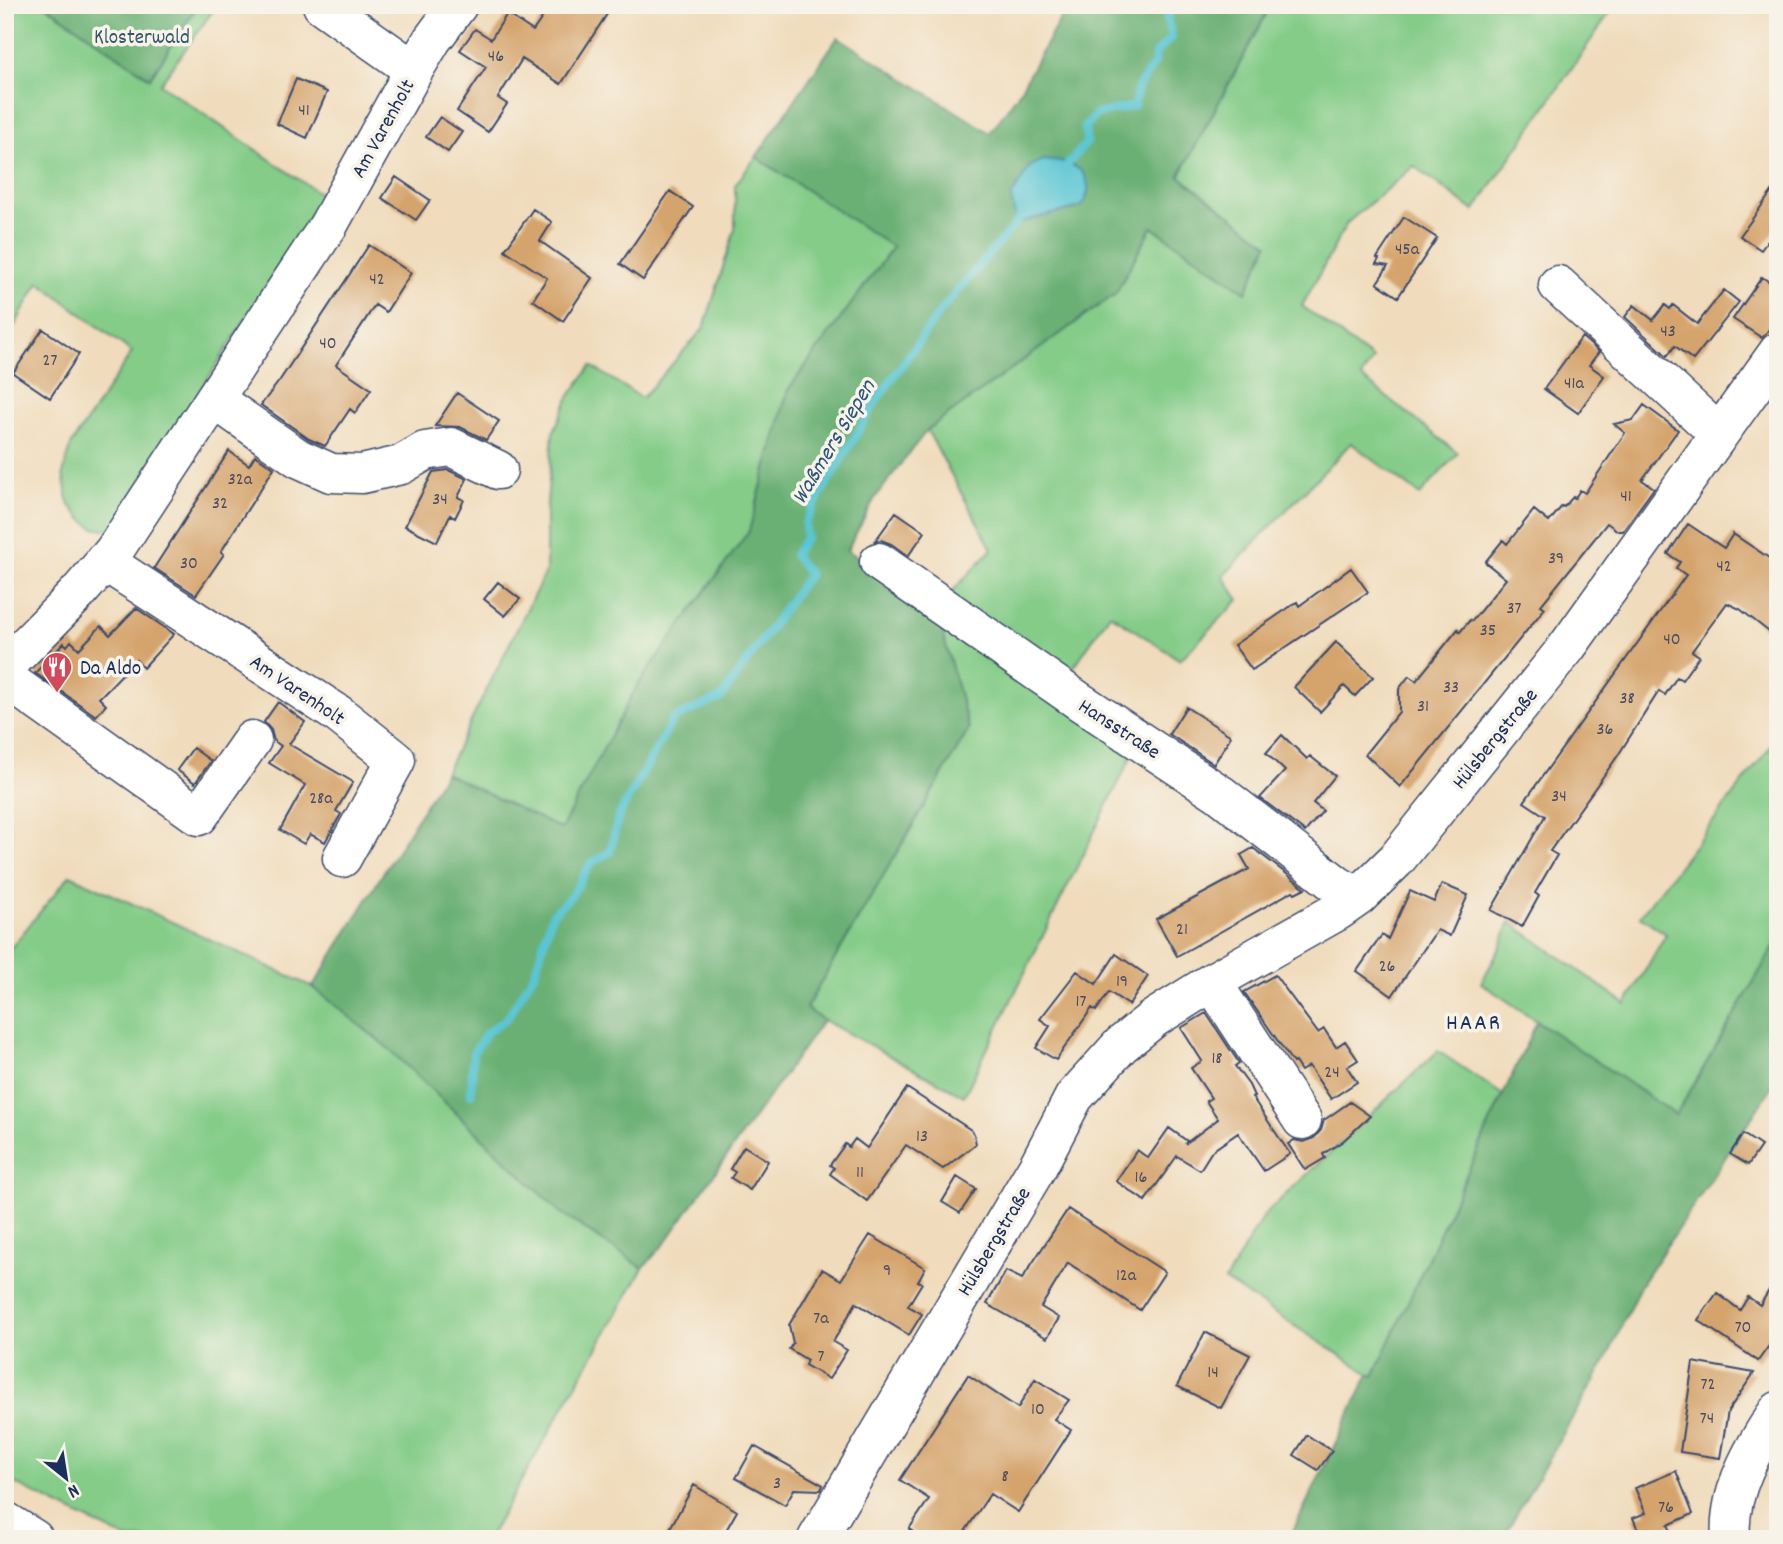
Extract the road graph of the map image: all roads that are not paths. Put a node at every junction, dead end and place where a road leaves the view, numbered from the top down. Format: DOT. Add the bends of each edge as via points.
graph roads {
  1 [pos="322,5"];
  2 [pos="458,5"];
  3 [pos="425,38"];
  4 [pos="1558,285"];
  5 [pos="1778,352"];
  6 [pos="214,398"];
  7 [pos="1719,434"];
  8 [pos="498,470"];
  9 [pos="104,561"];
  10 [pos="879,562"];
  11 [pos="5,667"];
  12 [pos="5,678"];
  13 [pos="252,740"];
  14 [pos="342,858"];
  15 [pos="1358,897"];
  16 [pos="1212,982"];
  17 [pos="1301,1120"];
  18 [pos="1778,1411"];
  19 [pos="5,1521"];
  20 [pos="34,1539"];
  21 [pos="817,1539"];
  22 [pos="1731,1539"];
  1 -- 3 [label="street, Am Varenholt"];
  2 -- 3 [label="street, Am Varenholt"];
  3 -- 6 [label="street, Am Varenholt" via="328,226"];
  4 -- 7 [label="street"];
  5 -- 7 [label="street, Hülsbergstraße"];
  6 -- 8 [label="street" via="298,458 331,473 362,474 401,465 425,451 451,447"];
  6 -- 9 [label="street, Am Varenholt"];
  7 -- 15 [label="street, Hülsbergstraße" via="1567,647 1396,860"];
  9 -- 11 [label="street, Am Varenholt"];
  9 -- 14 [label="street, Am Varenholt" via="338,714 396,760"];
  10 -- 15 [label="street, Hansstraße" via="1220,794"];
  12 -- 13 [label="street" via="199,816"];
  15 -- 16 [label="street, Hülsbergstraße"];
  16 -- 17 [label="street"];
  16 -- 21 [label="street, Hülsbergstraße" via="1121,1045 1074,1097 1038,1166"];
  18 -- 22 [label="street" via="1739,1481"];
  19 -- 20 [label="street"];
}
